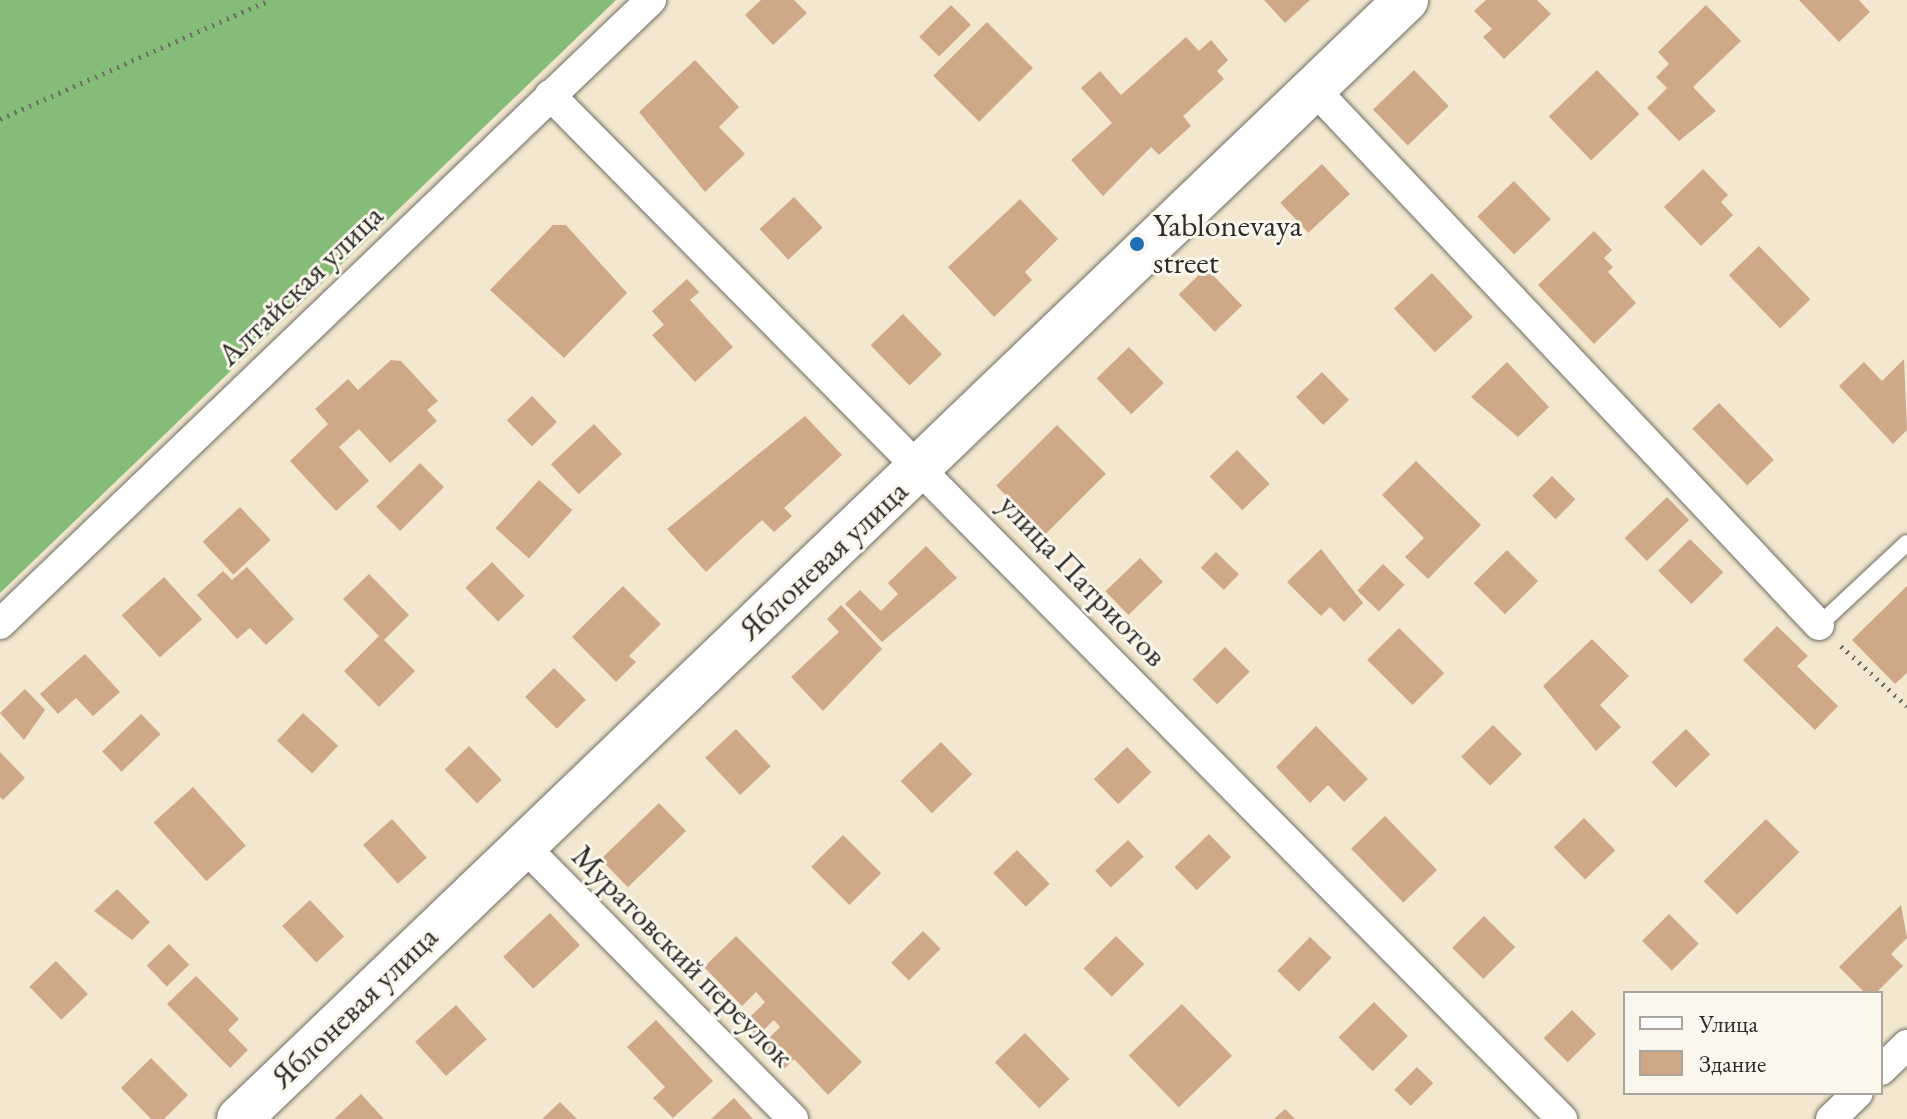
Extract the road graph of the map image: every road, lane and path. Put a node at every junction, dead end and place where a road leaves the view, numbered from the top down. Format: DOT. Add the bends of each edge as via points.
graph roads {
  1 [pos="270,0"];
  2 [pos="651,0"];
  3 [pos="1406,0"];
  4 [pos="1315,90"];
  5 [pos="550,95"];
  6 [pos="0,119"];
  7 [pos="923,467"];
  8 [pos="1907,543"];
  9 [pos="0,624"];
  10 [pos="1819,625"];
  11 [pos="1907,706"];
  12 [pos="522,844"];
  13 [pos="1907,1045"];
  14 [pos="1883,1068"];
  15 [pos="1856,1095"];
  16 [pos="239,1119"];
  17 [pos="793,1119"];
  18 [pos="1562,1119"];
  19 [pos="1831,1119"];
  1 -- 6 [label="path"];
  2 -- 5 [label="street, Алтайская улица"];
  3 -- 4 [label="street, Яблоневая улица"];
  4 -- 7 [label="street, Яблоневая улица"];
  4 -- 10 [label="street"];
  5 -- 7 [label="street, улица Патриотов"];
  5 -- 9 [label="street, Алтайская улица"];
  7 -- 12 [label="street, Яблоневая улица"];
  7 -- 18 [label="street, улица Патриотов"];
  8 -- 10 [label="lane"];
  10 -- 11 [label="path"];
  12 -- 16 [label="street, Яблоневая улица"];
  12 -- 17 [label="street, Муратовский переулок"];
  13 -- 14 [label="street"];
  15 -- 19 [label="street"];
}
